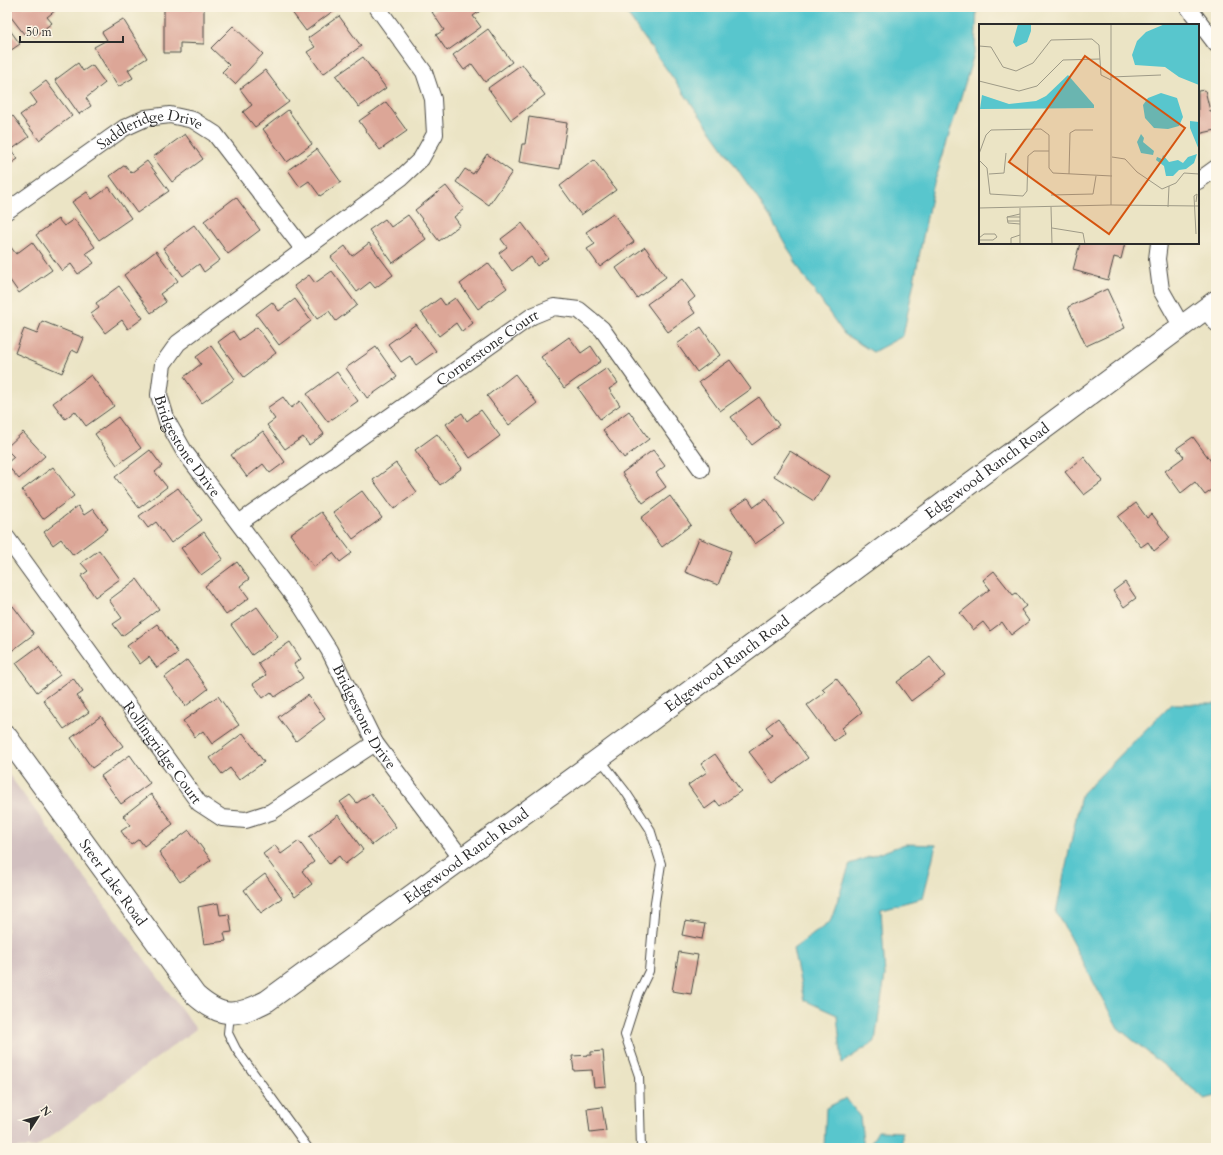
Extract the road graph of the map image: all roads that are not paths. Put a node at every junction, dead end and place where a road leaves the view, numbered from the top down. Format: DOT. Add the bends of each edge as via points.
graph roads {
  1 [pos="377,7"];
  2 [pos="1188,7"];
  3 [pos="1216,44"];
  4 [pos="1216,168"];
  5 [pos="1199,180"];
  6 [pos="7,211"];
  7 [pos="1159,244"];
  8 [pos="304,250"];
  9 [pos="1212,311"];
  10 [pos="1182,327"];
  11 [pos="701,469"];
  12 [pos="238,523"];
  13 [pos="7,538"];
  14 [pos="7,737"];
  15 [pos="375,743"];
  16 [pos="600,758"];
  17 [pos="462,860"];
  18 [pos="230,1013"];
  19 [pos="308,1148"];
  20 [pos="641,1148"];
  1 -- 8 [label="street, Bridgestone Drive" via="424,72 433,99 435,134 421,159 402,177"];
  2 -- 3 [label="street"];
  4 -- 5 [label="street"];
  6 -- 8 [label="street, Saddleridge Drive" via="124,128 146,118 170,115 192,120 215,134"];
  7 -- 10 [label="street" via="1157,259 1161,290"];
  8 -- 12 [label="street, Bridgestone Drive" via="178,342 163,364 158,395 167,421 184,451"];
  9 -- 10 [label="street, Edgewood Ranch Road"];
  10 -- 16 [label="street, Edgewood Ranch Road"];
  11 -- 12 [label="street, Cornerstone Court" via="602,329 579,310 554,307 532,316"];
  12 -- 15 [label="street, Bridgestone Drive" via="301,606 325,643"];
  13 -- 15 [label="street, Rollingridge Court" via="199,803 222,818 246,820 271,812"];
  14 -- 18 [label="street, Steer Lake Road" via="195,995 218,1011"];
  15 -- 17 [label="street, Bridgestone Drive"];
  16 -- 17 [label="street, Edgewood Ranch Road"];
  16 -- 20 [label="lane" via="650,829 661,864 649,971 638,994 625,1035 639,1076"];
  17 -- 18 [label="street, Edgewood Ranch Road" via="267,1001 240,1012"];
  18 -- 19 [label="lane" via="228,1033 236,1049"];
}
